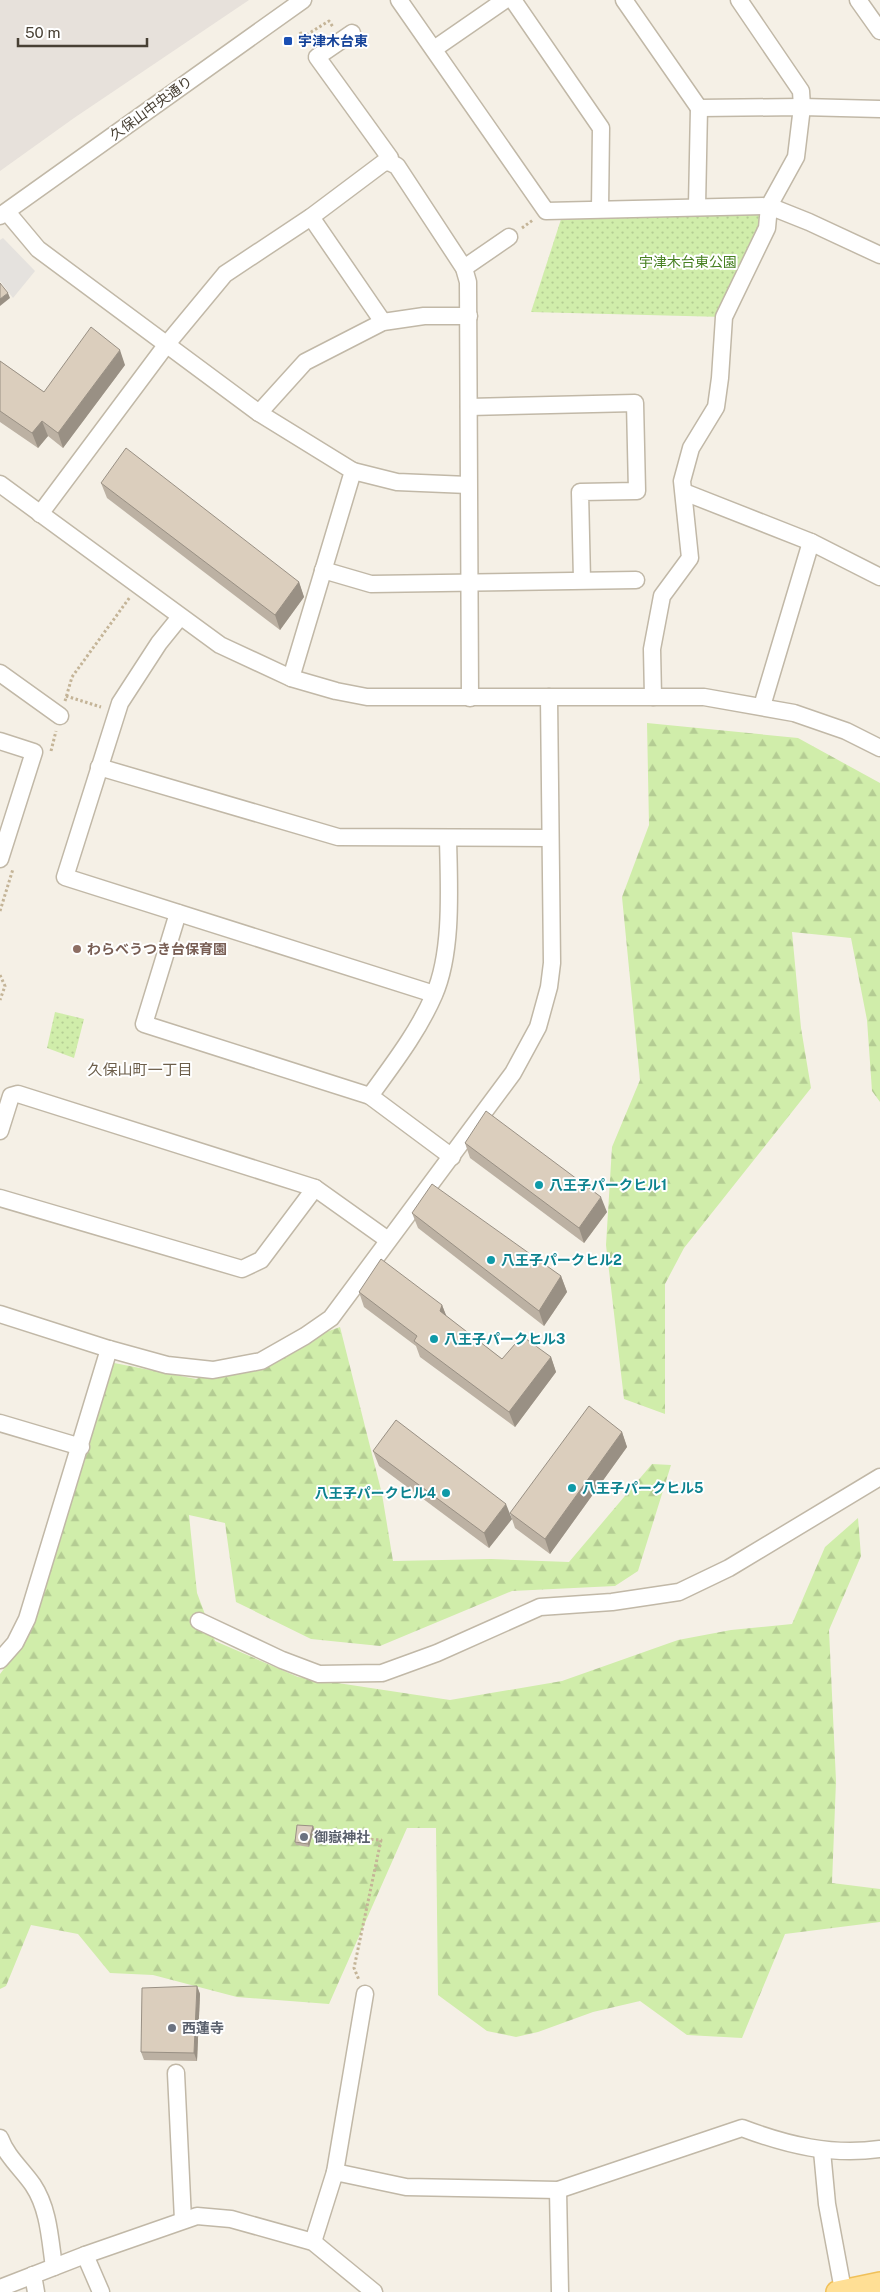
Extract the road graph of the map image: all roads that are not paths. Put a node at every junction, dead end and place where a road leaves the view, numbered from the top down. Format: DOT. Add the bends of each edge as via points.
graph roads {
  1 [pos="303,0"];
  2 [pos="400,0"];
  3 [pos="505,0"];
  4 [pos="513,0"];
  5 [pos="624,0"];
  6 [pos="739,0"];
  7 [pos="858,0"];
  8 [pos="880,31"];
  9 [pos="352,33"];
  10 [pos="434,49"];
  11 [pos="802,107"];
  12 [pos="699,108"];
  13 [pos="880,109"];
  14 [pos="390,162"];
  15 [pos="697,206"];
  16 [pos="769,206"];
  17 [pos="600,209"];
  18 [pos="3,214"];
  19 [pos="311,217"];
  20 [pos="509,237"];
  21 [pos="880,255"];
  22 [pos="464,268"];
  23 [pos="469,316"];
  24 [pos="383,322"];
  25 [pos="167,344"];
  26 [pos="469,407"];
  27 [pos="258,413"];
  28 [pos="353,470"];
  29 [pos="0,484"];
  30 [pos="468,485"];
  31 [pos="684,492"];
  32 [pos="40,514"];
  33 [pos="811,542"];
  34 [pos="323,570"];
  35 [pos="880,577"];
  36 [pos="582,580"];
  37 [pos="636,580"];
  38 [pos="469,583"];
  39 [pos="180,617"];
  40 [pos="0,673"];
  41 [pos="291,678"];
  42 [pos="549,697"];
  43 [pos="653,697"];
  44 [pos="470,698"];
  45 [pos="762,706"];
  46 [pos="60,716"];
  47 [pos="0,741"];
  48 [pos="880,748"];
  49 [pos="99,767"];
  50 [pos="550,838"];
  51 [pos="448,839"];
  52 [pos="4,859"];
  53 [pos="178,913"];
  54 [pos="434,994"];
  55 [pos="370,1096"];
  56 [pos="0,1131"];
  57 [pos="452,1157"];
  58 [pos="315,1188"];
  59 [pos="0,1198"];
  60 [pos="388,1240"];
  61 [pos="0,1314"];
  62 [pos="109,1349"];
  63 [pos="0,1423"];
  64 [pos="81,1447"];
  65 [pos="880,1477"];
  66 [pos="200,1621"];
  67 [pos="0,1660"];
  68 [pos="365,1994"];
  69 [pos="176,2073"];
  70 [pos="0,2138"];
  71 [pos="880,2149"];
  72 [pos="822,2151"];
  73 [pos="335,2172"];
  74 [pos="558,2190"];
  75 [pos="183,2220"];
  76 [pos="313,2242"];
  77 [pos="85,2255"];
  78 [pos="54,2267"];
  79 [pos="33,2275"];
  80 [pos="880,2283"];
  81 [pos="0,2288"];
  82 [pos="840,2291"];
  83 [pos="36,2292"];
  84 [pos="101,2292"];
  85 [pos="374,2292"];
  86 [pos="560,2292"];
  1 -- 18 [label="street, 久保山中央通り"];
  2 -- 10 [label="street"];
  3 -- 10 [label="street"];
  4 -- 17 [label="street" via="601,128"];
  5 -- 12 [label="street"];
  6 -- 11 [label="street" via="801,92"];
  7 -- 8 [label="street"];
  9 -- 14 [label="street" via="317,57"];
  10 -- 17 [label="street" via="546,211"];
  11 -- 12 [label="street"];
  11 -- 13 [label="street"];
  11 -- 16 [label="street" via="796,157"];
  12 -- 15 [label="street"];
  14 -- 19 [label="street" via="383,163"];
  14 -- 22 [label="street" via="397,166"];
  15 -- 16 [label="street"];
  15 -- 17 [label="street"];
  16 -- 21 [label="street"];
  16 -- 31 [label="street" via="767,228 724,317 716,407 692,448 682,481"];
  18 -- 25 [label="street" via="38,249"];
  19 -- 24 [label="street"];
  19 -- 25 [label="street" via="225,274"];
  20 -- 22 [label="street"];
  22 -- 23 [label="street" via="468,282"];
  23 -- 24 [label="street" via="424,316"];
  23 -- 26 [label="street"];
  24 -- 27 [label="street" via="305,362"];
  25 -- 27 [label="street"];
  25 -- 32 [label="street"];
  26 -- 30 [label="street"];
  26 -- 36 [label="street" via="634,403 637,491 580,492"];
  27 -- 28 [label="street"];
  28 -- 30 [label="street" via="397,482"];
  28 -- 34 [label="street"];
  29 -- 32 [label="street"];
  30 -- 38 [label="street"];
  31 -- 33 [label="street"];
  31 -- 43 [label="street" via="690,558 662,596 652,649"];
  32 -- 39 [label="street"];
  33 -- 35 [label="street"];
  33 -- 45 [label="street"];
  34 -- 38 [label="street" via="371,584"];
  34 -- 41 [label="street"];
  36 -- 37 [label="street"];
  36 -- 38 [label="street"];
  38 -- 44 [label="street"];
  39 -- 41 [label="street" via="220,645"];
  39 -- 49 [label="street" via="120,703"];
  40 -- 46 [label="street"];
  41 -- 44 [label="street" via="367,697"];
  42 -- 43 [label="street"];
  42 -- 44 [label="street"];
  42 -- 50 [label="street"];
  43 -- 45 [label="street" via="704,697"];
  45 -- 48 [label="street" via="823,722"];
  47 -- 52 [label="street" via="34,752"];
  49 -- 51 [label="street" via="338,837"];
  49 -- 53 [label="street" via="65,877"];
  50 -- 51 [label="street"];
  50 -- 57 [label="street" via="552,963 538,1027 513,1073"];
  51 -- 54 [label="street" via="445,957"];
  53 -- 54 [label="street"];
  53 -- 55 [label="street" via="144,1024"];
  54 -- 55 [label="street" via="410,1040"];
  55 -- 57 [label="street"];
  56 -- 58 [label="street" via="11,1096 18,1094"];
  57 -- 60 [label="street"];
  58 -- 59 [label="street" via="261,1260 242,1269"];
  58 -- 60 [label="street"];
  60 -- 62 [label="street" via="331,1318 261,1361 214,1370 167,1365"];
  61 -- 62 [label="street"];
  62 -- 64 [label="street"];
  63 -- 64 [label="street"];
  64 -- 67 [label="street" via="27,1619 15,1643"];
  65 -- 66 [label="street" via="729,1568 679,1592 612,1602 540,1607 437,1653 382,1673 319,1674"];
  68 -- 73 [label="street"];
  69 -- 75 [label="street"];
  70 -- 78 [label="street" via="5,2150 34,2186 44,2209"];
  71 -- 72 [label="street"];
  72 -- 74 [label="street" via="771,2139 742,2128"];
  72 -- 82 [label="street"];
  73 -- 74 [label="street" via="406,2187"];
  73 -- 76 [label="street"];
  74 -- 86 [label="street"];
  75 -- 76 [label="street" via="197,2216 230,2219"];
  75 -- 77 [label="street"];
  76 -- 85 [label="street"];
  77 -- 78 [label="street"];
  77 -- 84 [label="street"];
  78 -- 79 [label="street"];
  79 -- 81 [label="street"];
  79 -- 83 [label="street"];
  80 -- 82 [label="main road"];
}
